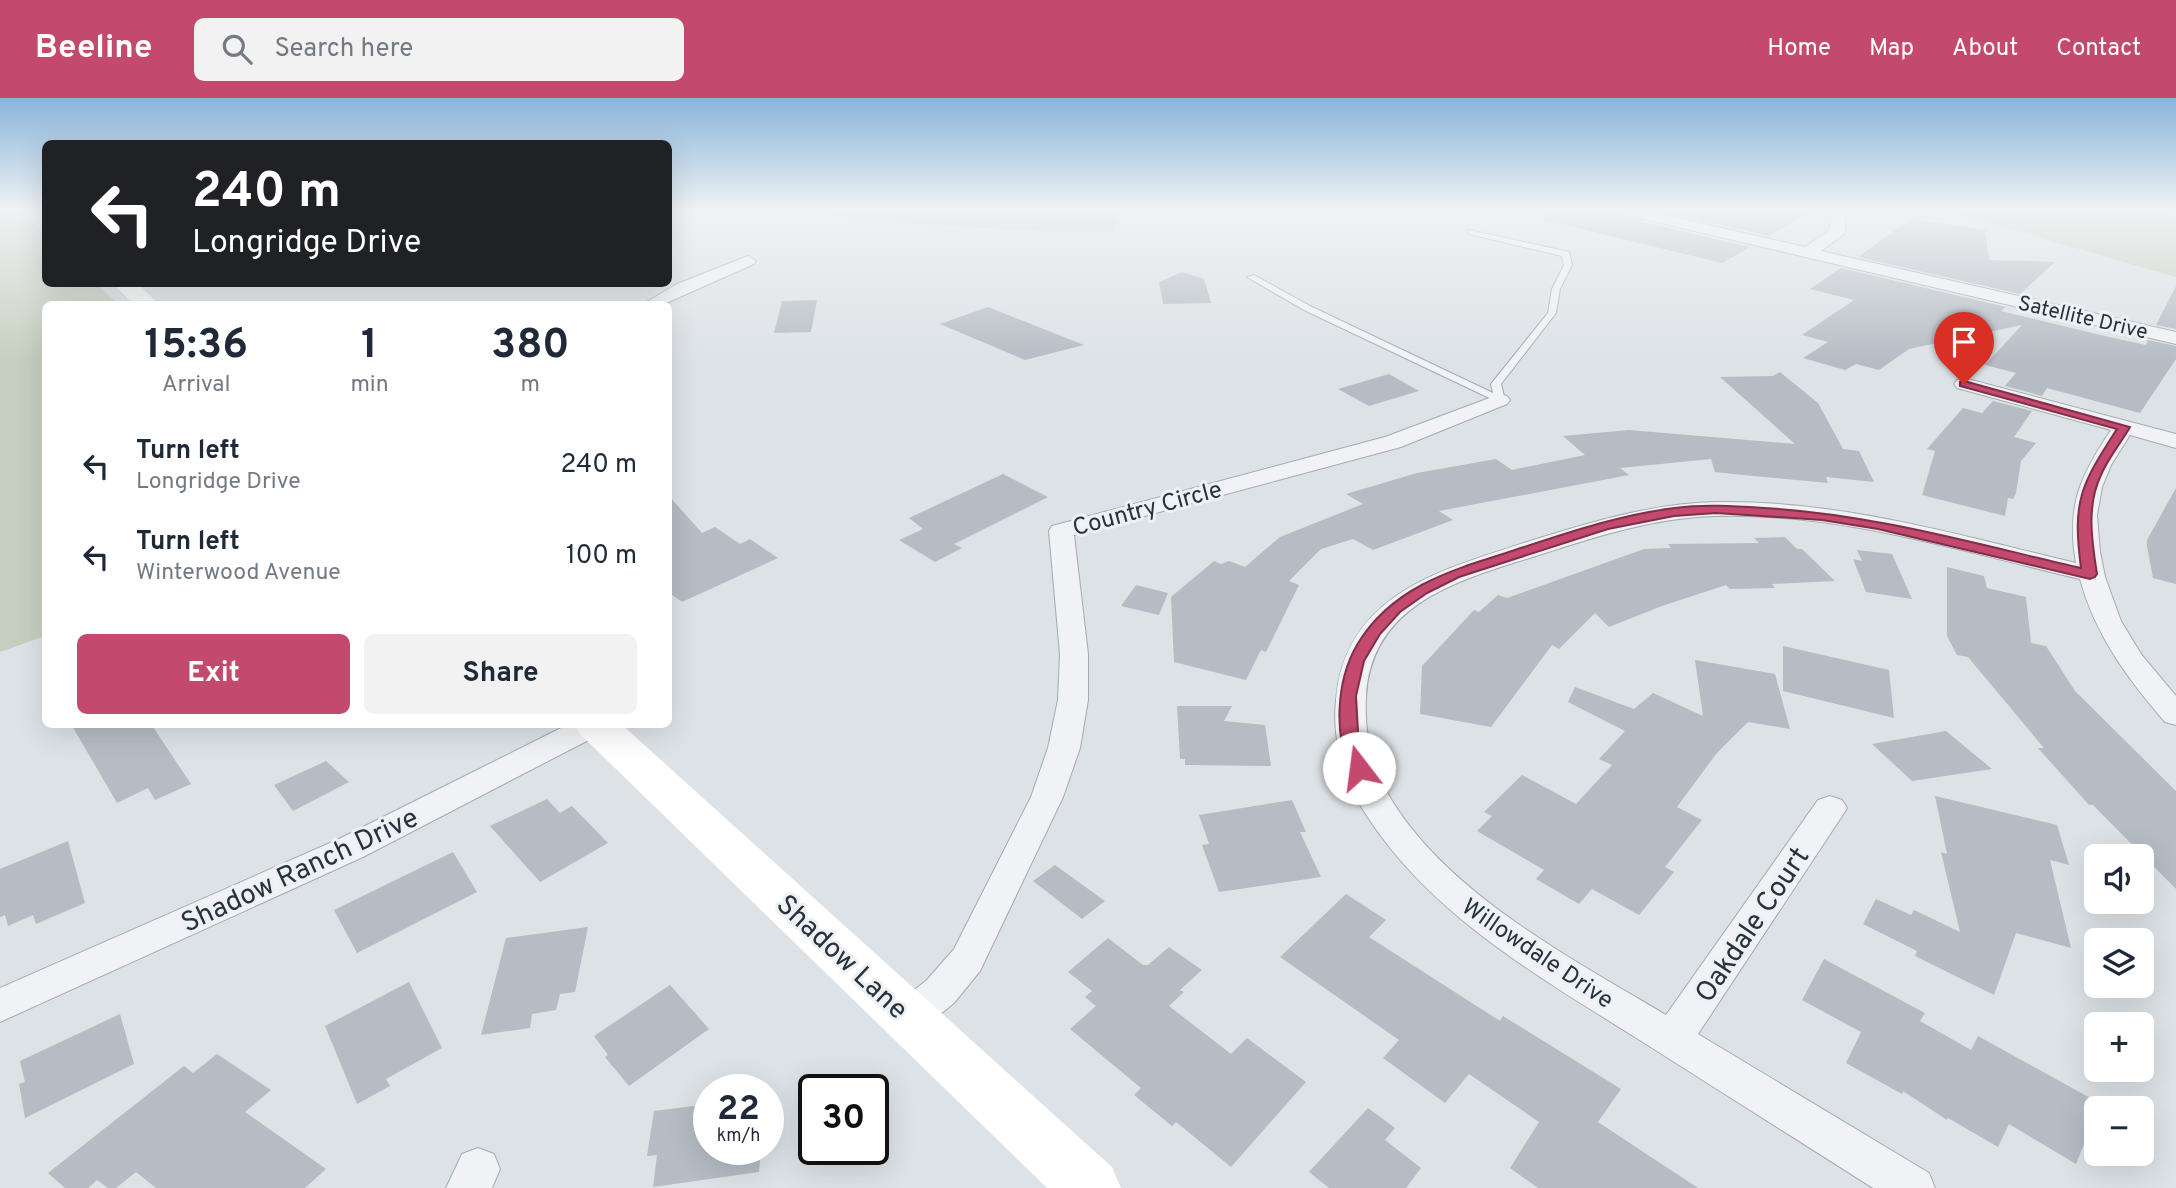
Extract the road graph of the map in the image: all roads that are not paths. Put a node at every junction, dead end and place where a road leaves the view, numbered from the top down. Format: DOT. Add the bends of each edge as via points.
graph roads {
  1 [pos="748,261"];
  2 [pos="1567,261"];
  3 [pos="1841,261"];
  4 [pos="1251,277"];
  5 [pos="128,287"];
  6 [pos="2100,299"];
  7 [pos="144,301"];
  8 [pos="658,301"];
  9 [pos="2085,317"];
  10 [pos="2176,338"];
  11 [pos="1964,384"];
  12 [pos="1500,400"];
  13 [pos="2124,427"];
  14 [pos="2176,441"];
  15 [pos="2090,574"];
  16 [pos="2176,715"];
  17 [pos="587,728"];
  18 [pos="599,728"];
  19 [pos="1830,808"];
  20 [pos="0,1006"];
  21 [pos="908,1017"];
  22 [pos="1672,1040"];
  23 [pos="1090,1188"];
  24 [pos="1913,1188"];
  1 -- 8 [label="street"];
  2 -- 12 [label="lane" via="1552,313 1496,384"];
  3 -- 9 [label="street, Satellite Drive"];
  4 -- 12 [label="lane"];
  5 -- 7 [label="street"];
  6 -- 9 [label="street"];
  9 -- 10 [label="street, Satellite Drive"];
  11 -- 13 [label="street"];
  12 -- 21 [label="street, Country Circle" via="1424,433 1061,531 1074,653 1073,700 1064,748 1047,797 967,960 940,992"];
  13 -- 14 [label="street"];
  13 -- 15 [label="street" via="2094,476 2085,504"];
  15 -- 16 [label="street" via="2116,640"];
  15 -- 22 [label="street, Willowdale Drive" via="1822,516 1756,510 1674,512 1605,526 1454,574 1412,596 1373,632 1356,661 1348,696 1350,732 1359,768 1399,836 1448,890 1494,928"];
  17 -- 20 [label="street, Shadow Ranch Drive" via="351,848"];
  18 -- 21 [label="street, Shadow Lane"];
  19 -- 22 [label="street, Oakdale Court"];
  21 -- 23 [label="street, Shadow Lane"];
  22 -- 24 [label="street, Willowdale Drive"];
}
